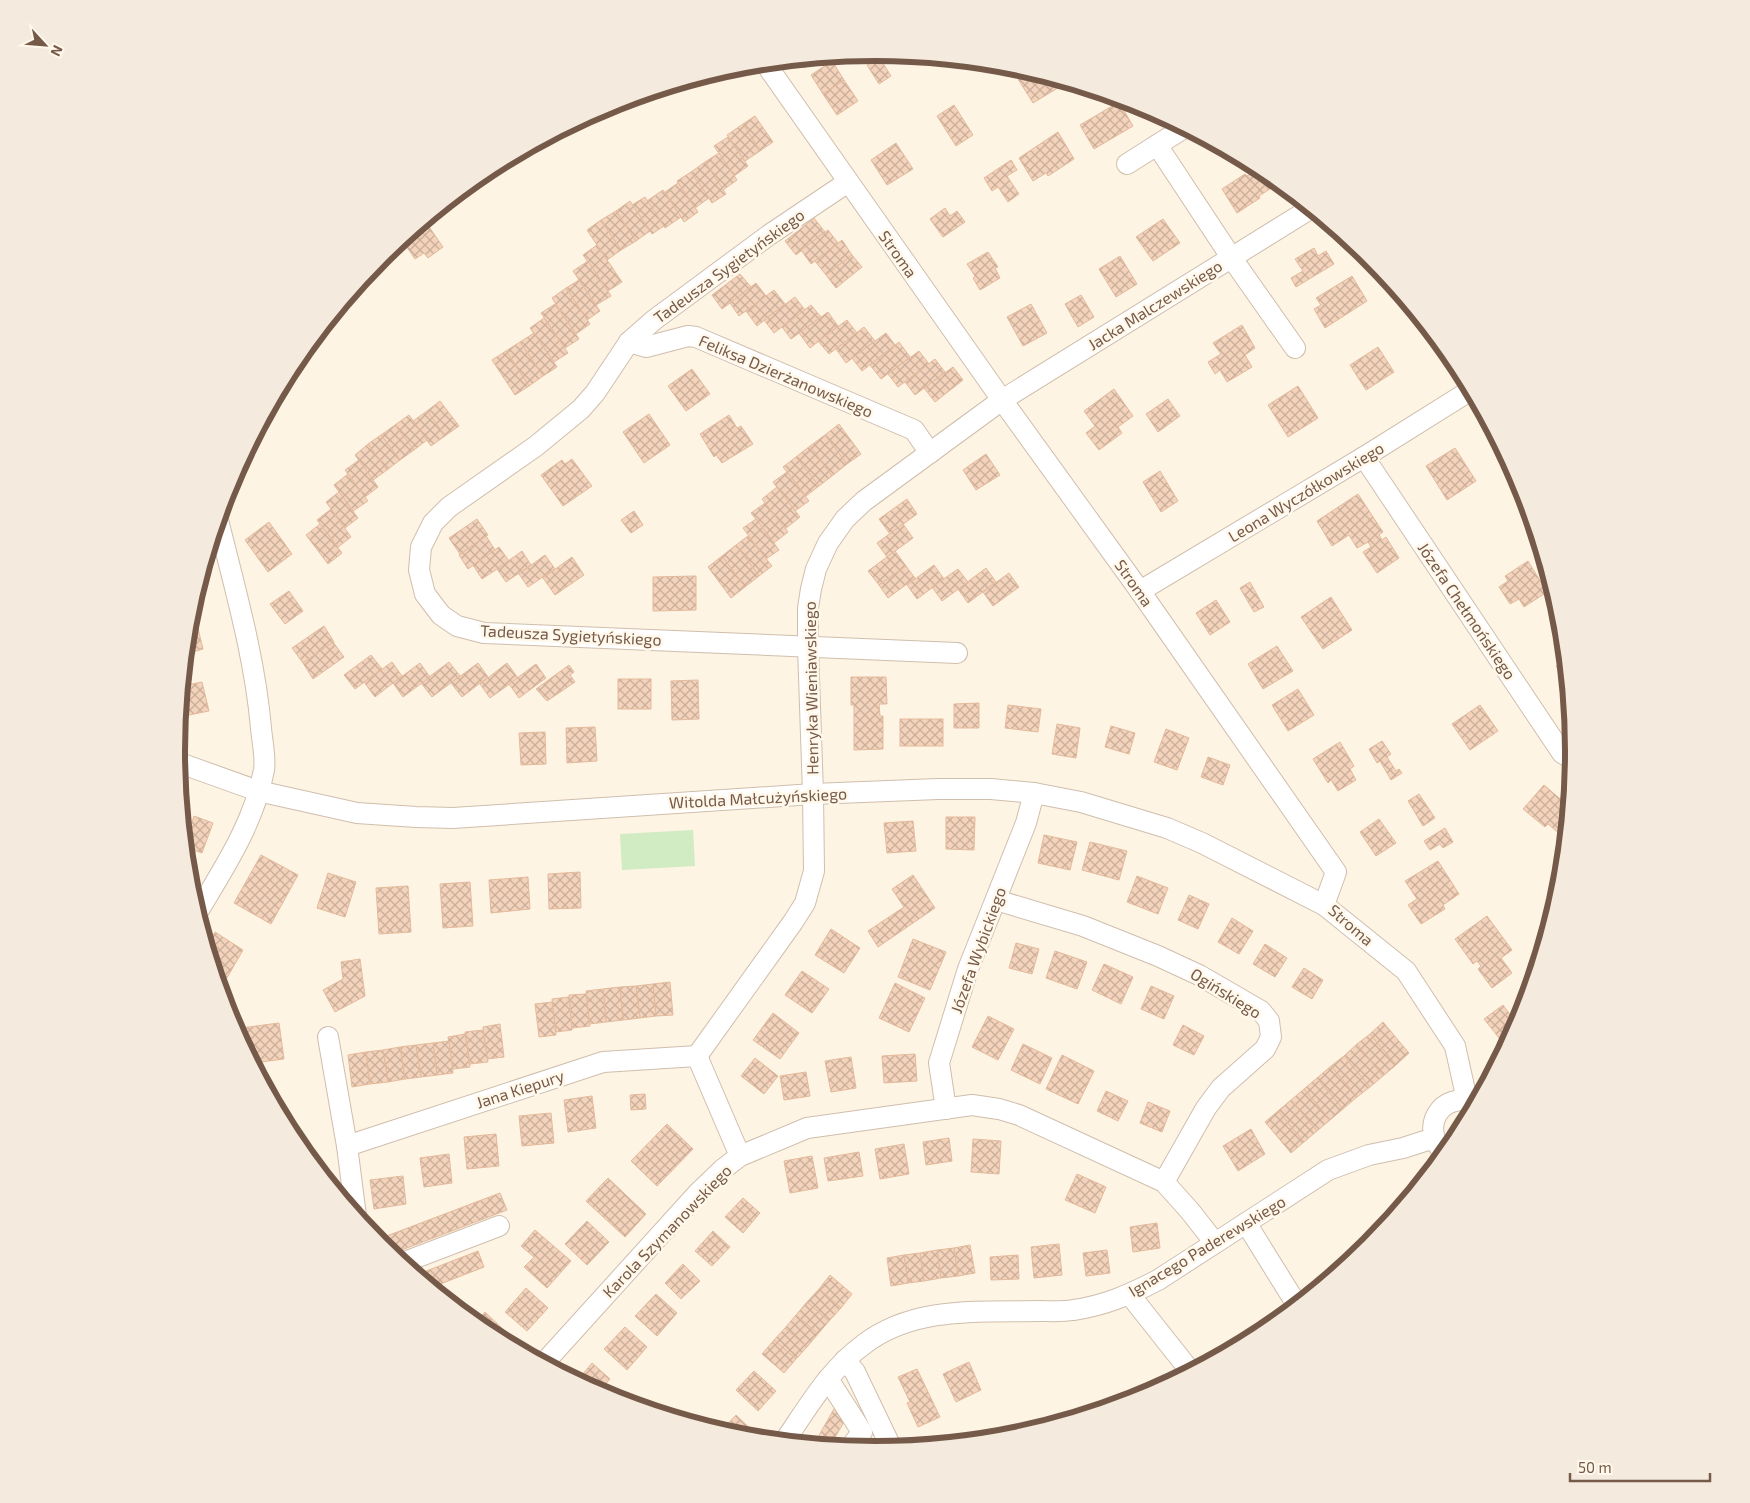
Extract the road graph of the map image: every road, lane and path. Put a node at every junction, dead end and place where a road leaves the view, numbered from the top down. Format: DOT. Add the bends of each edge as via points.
graph roads {
  1 [pos="770,70"];
  2 [pos="1176,130"];
  3 [pos="1156,146"];
  4 [pos="1127,164"];
  5 [pos="848,182"];
  6 [pos="1305,212"];
  7 [pos="1231,258"];
  8 [pos="629,342"];
  9 [pos="1295,348"];
  10 [pos="1465,394"];
  11 [pos="1001,401"];
  12 [pos="930,453"];
  13 [pos="1364,457"];
  14 [pos="221,531"];
  15 [pos="1140,591"];
  16 [pos="808,647"];
  17 [pos="957,653"];
  18 [pos="1565,755"];
  19 [pos="185,765"];
  20 [pos="258,791"];
  21 [pos="1034,793"];
  22 [pos="813,794"];
  23 [pos="996,900"];
  24 [pos="202,904"];
  25 [pos="1324,905"];
  26 [pos="328,1037"];
  27 [pos="697,1056"];
  28 [pos="1471,1101"];
  29 [pos="946,1109"];
  30 [pos="347,1146"];
  31 [pos="1439,1146"];
  32 [pos="740,1156"];
  33 [pos="1164,1182"];
  34 [pos="355,1205"];
  35 [pos="1246,1223"];
  36 [pos="499,1226"];
  37 [pos="1215,1243"];
  38 [pos="409,1260"];
  39 [pos="1130,1295"];
  40 [pos="1294,1300"];
  41 [pos="548,1359"];
  42 [pos="845,1360"];
  43 [pos="1186,1367"];
  44 [pos="828,1379"];
  45 [pos="788,1436"];
  46 [pos="855,1441"];
  47 [pos="888,1441"];
  1 -- 5 [label="street, Stroma"];
  2 -- 3 [label="street"];
  3 -- 4 [label="street"];
  3 -- 7 [label="street"];
  5 -- 8 [label="street, Tadeusza Sygietyńskiego" via="731,263"];
  5 -- 11 [label="street, Stroma"];
  6 -- 7 [label="street, Jacka Malczewskiego"];
  7 -- 9 [label="street"];
  7 -- 11 [label="street, Jacka Malczewskiego"];
  8 -- 12 [label="street, Feliksa Dzierżanowskiego" via="646,347 688,336 696,338 914,430"];
  8 -- 16 [label="street, Tadeusza Sygietyńskiego" via="581,409 536,446 449,507 434,523 421,547 419,570 426,594 442,615 457,626 484,633"];
  10 -- 13 [label="street, Leona Wyczółkowskiego"];
  11 -- 12 [label="street, Henryka Wieniawskiego"];
  11 -- 15 [label="street, Stroma"];
  12 -- 16 [label="street, Henryka Wieniawskiego" via="864,501 845,519 828,543 811,589"];
  13 -- 15 [label="street, Leona Wyczółkowskiego"];
  13 -- 18 [label="street, Józefa Chełmońskiego"];
  14 -- 20 [label="street" via="250,653 259,707 264,767"];
  15 -- 25 [label="street, Stroma" via="1336,872"];
  16 -- 17 [label="street, Tadeusza Sygietyńskiego"];
  16 -- 22 [label="street, Henryka Wieniawskiego"];
  19 -- 20 [label="street, Witolda Małcużyńskiego"];
  20 -- 22 [label="street, Witolda Małcużyńskiego" via="357,813 416,818"];
  20 -- 24 [label="street" via="243,835"];
  21 -- 22 [label="street, Witolda Małcużyńskiego" via="938,789"];
  21 -- 23 [label="street, Józefa Wybickiego" via="1026,823"];
  21 -- 25 [label="street, Witolda Małcużyńskiego" via="1081,802 1167,828"];
  22 -- 27 [label="street, Henryka Wieniawskiego" via="814,871 805,903"];
  23 -- 29 [label="street, Józefa Wybickiego" via="968,968 939,1064"];
  23 -- 33 [label="street, Ogińskiego" via="1083,926 1158,956 1199,975 1261,1011 1269,1021 1271,1036 1265,1049 1221,1088"];
  25 -- 28 [label="street, Stroma" via="1406,971 1455,1046"];
  26 -- 30 [label="street"];
  27 -- 30 [label="street, Jana Kiepury" via="603,1062"];
  27 -- 32 [label="street"];
  28 -- 31 [label="street" via="1455,1100 1436,1115 1433,1126"];
  29 -- 32 [label="street, Karola Szymanowskiego" via="806,1128"];
  29 -- 33 [label="street, Karola Szymanowskiego" via="972,1106 1019,1115"];
  30 -- 34 [label="street"];
  31 -- 35 [label="street, Ignacego Paderewskiego" via="1403,1148 1369,1155 1328,1170"];
  32 -- 41 [label="street, Karola Szymanowskiego" via="698,1193"];
  33 -- 37 [label="street, Karola Szymanowskiego"];
  35 -- 37 [label="street, Ignacego Paderewskiego"];
  35 -- 40 [label="street"];
  36 -- 38 [label="street"];
  37 -- 39 [label="street, Ignacego Paderewskiego"];
  39 -- 42 [label="street, Ignacego Paderewskiego" via="1099,1306 1071,1310 931,1315 885,1331"];
  39 -- 43 [label="street"];
  42 -- 44 [label="street, Ignacego Paderewskiego"];
  42 -- 47 [label="street" via="855,1372"];
  44 -- 45 [label="street, Ignacego Paderewskiego"];
  44 -- 46 [label="street" via="862,1432"];
}
